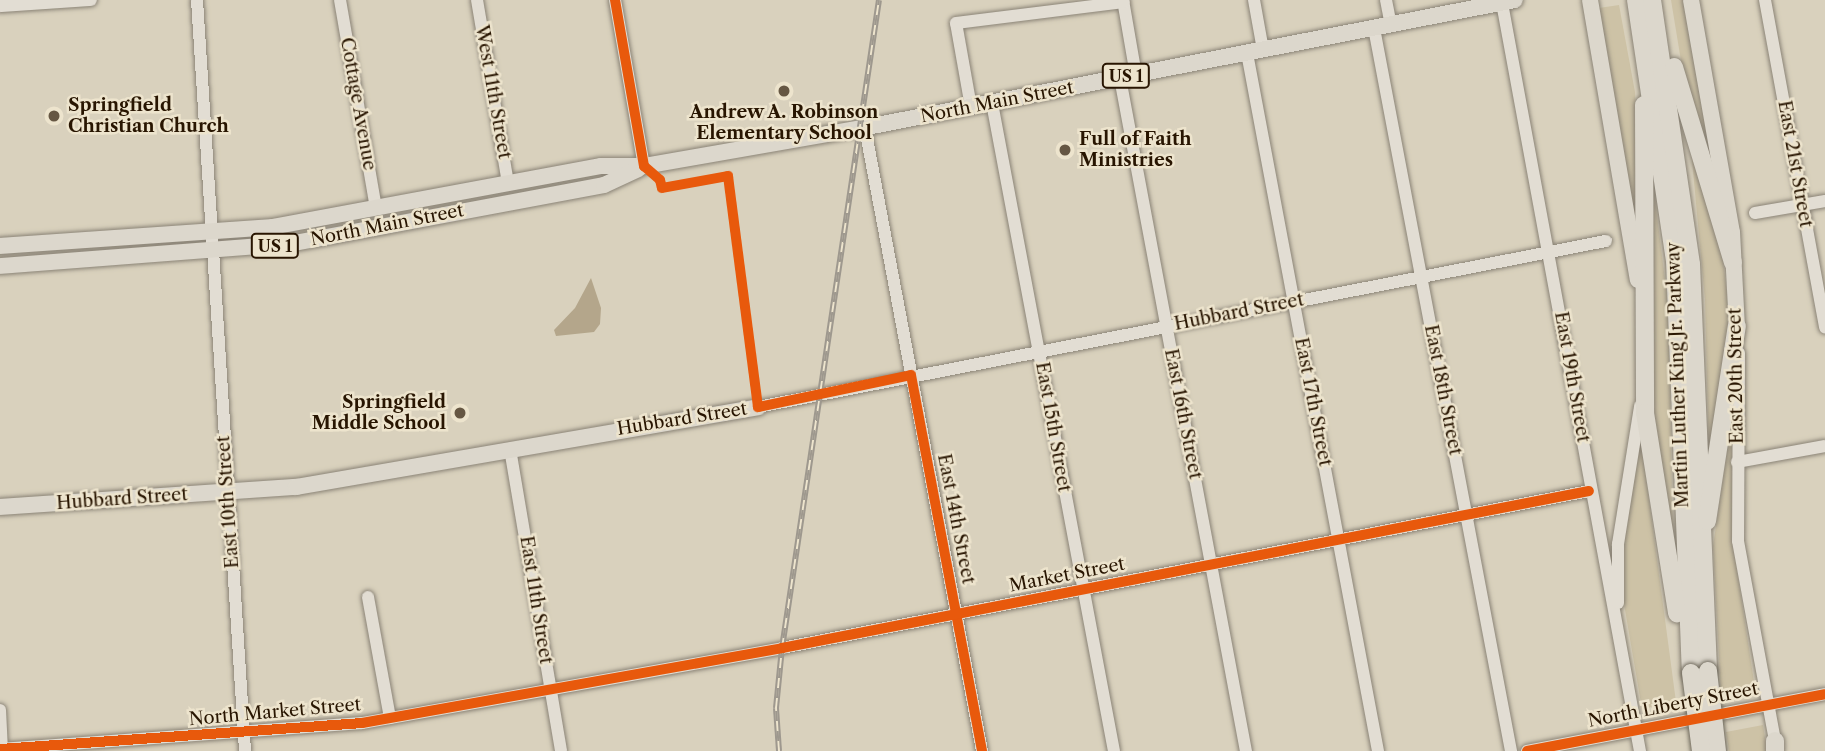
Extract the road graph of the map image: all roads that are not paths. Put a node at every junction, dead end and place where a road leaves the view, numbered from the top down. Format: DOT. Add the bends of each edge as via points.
graph roads {
  1 [pos="91,0"];
  2 [pos="197,0"];
  3 [pos="340,0"];
  4 [pos="477,0"];
  5 [pos="615,0"];
  6 [pos="1254,0"];
  7 [pos="1387,0"];
  8 [pos="1590,0"];
  9 [pos="1636,0"];
  10 [pos="1652,0"];
  11 [pos="1691,0"];
  12 [pos="1765,0"];
  13 [pos="1124,1"];
  14 [pos="1509,1"];
  15 [pos="0,6"];
  16 [pos="1391,25"];
  17 [pos="1374,28"];
  18 [pos="1652,28"];
  19 [pos="1255,51"];
  20 [pos="1128,76"];
  21 [pos="992,103"];
  22 [pos="971,107"];
  23 [pos="865,128"];
  24 [pos="644,166"];
  25 [pos="508,183"];
  26 [pos="1825,201"];
  27 [pos="1802,204"];
  28 [pos="376,208"];
  29 [pos="1755,213"];
  30 [pos="211,233"];
  31 [pos="1606,242"];
  32 [pos="0,246"];
  33 [pos="213,252"];
  34 [pos="1549,253"];
  35 [pos="1733,262"];
  36 [pos="0,266"];
  37 [pos="1421,277"];
  38 [pos="1294,302"];
  39 [pos="1166,326"];
  40 [pos="1737,326"];
  41 [pos="1825,328"];
  42 [pos="1039,352"];
  43 [pos="1643,363"];
  44 [pos="911,375"];
  45 [pos="758,407"];
  46 [pos="1825,446"];
  47 [pos="510,449"];
  48 [pos="1737,462"];
  49 [pos="228,491"];
  50 [pos="1589,491"];
  51 [pos="0,507"];
  52 [pos="1466,515"];
  53 [pos="1699,536"];
  54 [pos="1338,540"];
  55 [pos="1211,564"];
  56 [pos="1083,590"];
  57 [pos="368,597"];
  58 [pos="956,614"];
  59 [pos="1623,663"];
  60 [pos="1699,672"];
  61 [pos="550,686"];
  62 [pos="1825,694"];
  63 [pos="1766,705"];
  64 [pos="0,710"];
  65 [pos="390,718"];
  66 [pos="1637,731"];
  67 [pos="244,733"];
  68 [pos="1776,748"];
  69 [pos="1,750"];
  70 [pos="245,751"];
  71 [pos="561,751"];
  72 [pos="982,751"];
  73 [pos="1114,751"];
  74 [pos="1247,751"];
  75 [pos="1378,751"];
  76 [pos="1511,751"];
  77 [pos="1527,751"];
  78 [pos="1640,751"];
  79 [pos="1701,751"];
  80 [pos="1717,751"];
  1 -- 15 [label="street"];
  2 -- 30 [label="street, East 10th Street"];
  3 -- 28 [label="street, Cottage Avenue"];
  4 -- 25 [label="street, West 11th Street"];
  5 -- 24 [label="street"];
  6 -- 19 [label="street, East 17th Street"];
  7 -- 16 [label="street"];
  8 -- 43 [label="main road" via="1633,235"];
  9 -- 18 [label="highway, Martin Luther King Jr. Parkway"];
  10 -- 18 [label="highway, Martin Luther King Jr. Parkway"];
  11 -- 35 [label="main road, East 20th Street" via="1730,217"];
  12 -- 27 [label="street, East 21st Street"];
  13 -- 20 [label="street, East 16th Street"];
  13 -- 22 [label="street" via="956,23"];
  14 -- 16 [label="main road, North Main Street / US 1"];
  14 -- 34 [label="street, East 19th Street"];
  16 -- 17 [label="main road, North Main Street / US 1"];
  17 -- 19 [label="main road, North Main Street / US 1"];
  17 -- 37 [label="street, East 18th Street"];
  18 -- 35 [label="highway" via="1673,63"];
  18 -- 43 [label="highway"];
  18 -- 53 [label="highway, Martin Luther King Jr. Parkway" via="1691,264"];
  18 -- 60 [label="highway, Martin Luther King Jr. Parkway" via="1675,260"];
  19 -- 20 [label="main road, North Main Street / US 1"];
  19 -- 38 [label="street, East 17th Street"];
  20 -- 21 [label="main road, North Main Street / US 1"];
  20 -- 39 [label="street, East 16th Street"];
  21 -- 22 [label="main road, North Main Street / US 1"];
  21 -- 42 [label="street, East 15th Street"];
  22 -- 23 [label="main road, North Main Street / US 1"];
  23 -- 24 [label="main road, North Main Street / US 1"];
  23 -- 44 [label="street, East 14th Street"];
  24 -- 25 [label="main road, North Main Street / US 1" via="601,166"];
  24 -- 33 [label="main road, North Main Street / US 1" via="604,185 289,244"];
  25 -- 28 [label="main road, North Main Street / US 1"];
  26 -- 27 [label="street"];
  27 -- 29 [label="street"];
  27 -- 41 [label="street, East 21st Street"];
  28 -- 30 [label="main road, North Main Street / US 1"];
  30 -- 32 [label="main road, North Main Street / US 1"];
  30 -- 33 [label="street, East 10th Street"];
  31 -- 34 [label="street, Hubbard Street"];
  33 -- 36 [label="main road, North Main Street / US 1"];
  33 -- 49 [label="street, East 10th Street"];
  34 -- 37 [label="street, Hubbard Street"];
  34 -- 50 [label="street, East 19th Street"];
  35 -- 40 [label="main road, East 20th Street"];
  37 -- 38 [label="street, Hubbard Street"];
  37 -- 52 [label="street, East 18th Street"];
  38 -- 39 [label="street, Hubbard Street"];
  38 -- 54 [label="street, East 17th Street"];
  39 -- 42 [label="street, Hubbard Street"];
  39 -- 55 [label="street, East 16th Street"];
  40 -- 48 [label="street, East 20th Street"];
  40 -- 53 [label="highway" via="1708,519"];
  42 -- 44 [label="street, Hubbard Street"];
  42 -- 56 [label="street, East 15th Street"];
  43 -- 59 [label="street" via="1617,556"];
  43 -- 60 [label="highway" via="1651,465"];
  44 -- 45 [label="street, Hubbard Street"];
  44 -- 58 [label="street, East 14th Street"];
  45 -- 47 [label="main road, Hubbard Street"];
  46 -- 48 [label="street"];
  47 -- 49 [label="main road, Hubbard Street" via="312,485"];
  47 -- 61 [label="street, East 11th Street"];
  48 -- 63 [label="street, East 20th Street" via="1739,556"];
  49 -- 51 [label="main road, Hubbard Street"];
  49 -- 67 [label="street, East 10th Street"];
  50 -- 52 [label="street, Market Street"];
  50 -- 59 [label="street, East 19th Street"];
  52 -- 54 [label="street, Market Street"];
  52 -- 76 [label="street, East 18th Street"];
  53 -- 60 [label="highway, Martin Luther King Jr. Parkway"];
  54 -- 55 [label="street, Market Street"];
  54 -- 75 [label="street, East 17th Street"];
  55 -- 56 [label="street, Market Street"];
  55 -- 74 [label="street, East 16th Street"];
  56 -- 58 [label="street, Market Street"];
  56 -- 73 [label="street, East 15th Street"];
  57 -- 65 [label="street"];
  58 -- 61 [label="street, Market Street"];
  58 -- 72 [label="street, East 14th Street"];
  59 -- 66 [label="street, East 19th Street"];
  60 -- 79 [label="highway, Martin Luther King Jr. Parkway, bridge"];
  60 -- 80 [label="highway, Martin Luther King Jr. Parkway, bridge"];
  61 -- 65 [label="street, North Market Street"];
  61 -- 71 [label="street, East 11th Street"];
  62 -- 63 [label="street, North Liberty Street"];
  63 -- 66 [label="street, North Liberty Street"];
  63 -- 68 [label="street, East 20th Street"];
  64 -- 69 [label="street"];
  65 -- 67 [label="street, North Market Street"];
  66 -- 77 [label="street, North Liberty Street"];
  66 -- 78 [label="street, East 19th Street"];
  67 -- 69 [label="street, North Market Street"];
  67 -- 70 [label="street, East 10th Street"];
}
